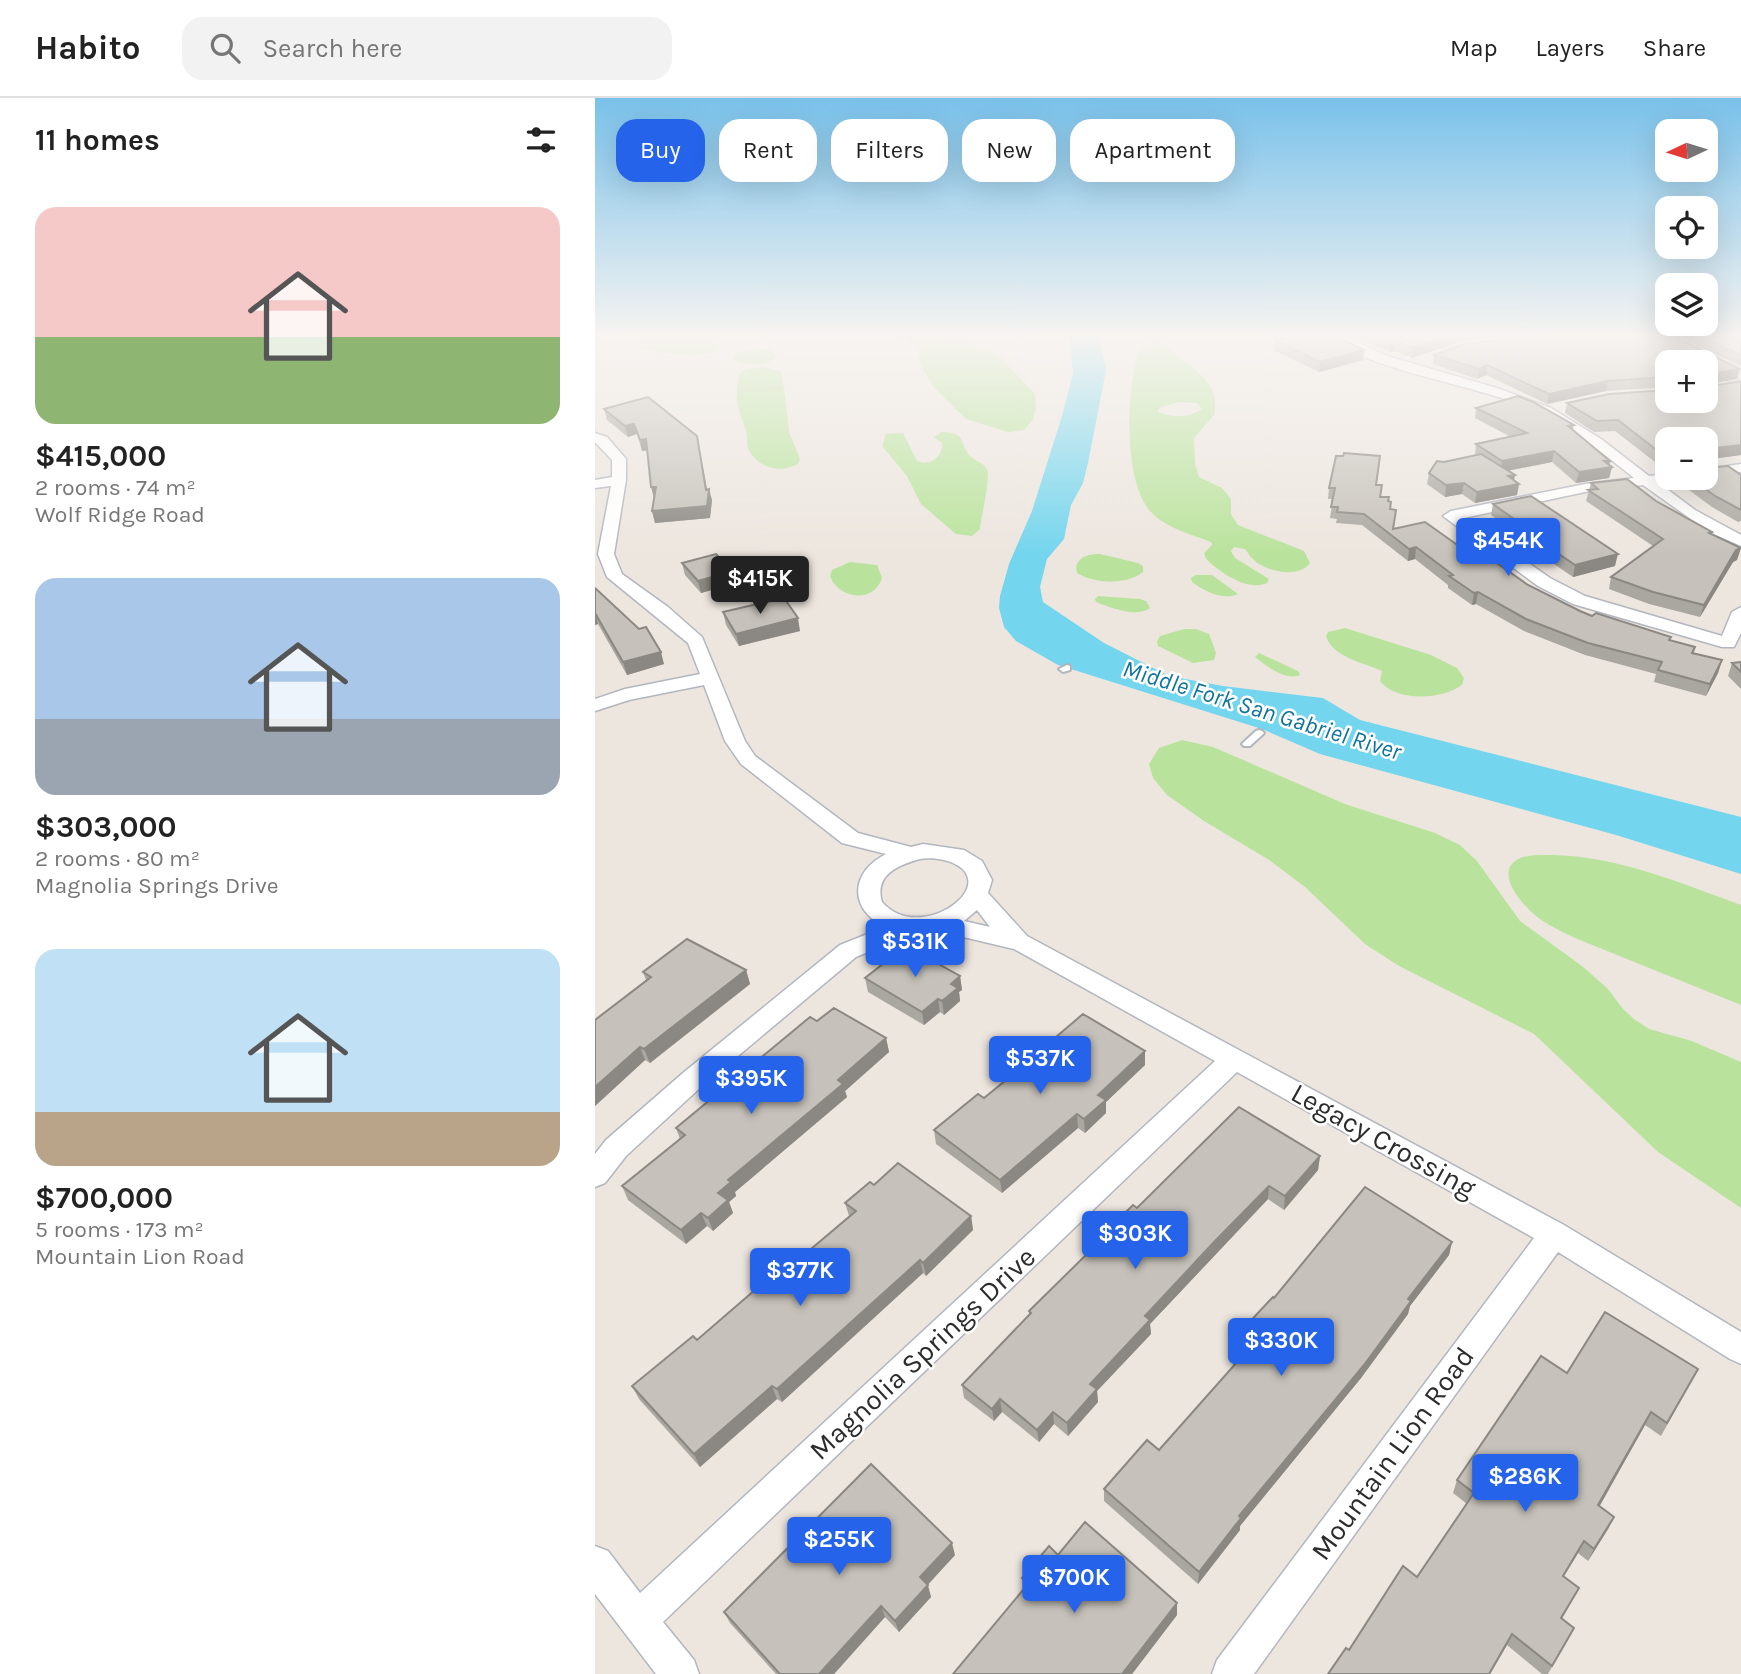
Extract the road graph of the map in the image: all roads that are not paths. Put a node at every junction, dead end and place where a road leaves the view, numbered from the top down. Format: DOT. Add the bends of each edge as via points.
graph roads {
  1 [pos="1535,408"];
  2 [pos="1560,408"];
  3 [pos="1545,411"];
  4 [pos="595,437"];
  5 [pos="1741,468"];
  6 [pos="1718,471"];
  7 [pos="1655,479"];
  8 [pos="619,480"];
  9 [pos="1646,480"];
  10 [pos="595,484"];
  11 [pos="1741,541"];
  12 [pos="615,577"];
  13 [pos="595,582"];
  14 [pos="1741,612"];
  15 [pos="710,678"];
  16 [pos="595,705"];
  17 [pos="1259,733"];
  18 [pos="1247,744"];
  19 [pos="850,838"];
  20 [pos="912,853"];
  21 [pos="871,880"];
  22 [pos="978,896"];
  23 [pos="873,909"];
  24 [pos="937,923"];
  25 [pos="913,925"];
  26 [pos="1021,942"];
  27 [pos="848,951"];
  28 [pos="1235,1058"];
  29 [pos="595,1175"];
  30 [pos="1554,1234"];
  31 [pos="1741,1349"];
  32 [pos="595,1564"];
  33 [pos="639,1619"];
  34 [pos="680,1674"];
  35 [pos="1231,1674"];
  1 -- 3 [label="street"];
  2 -- 3 [label="street"];
  3 -- 9 [label="street" via="1581,430"];
  4 -- 8 [label="street" via="619,459"];
  5 -- 6 [label="street"];
  7 -- 9 [label="street"];
  8 -- 10 [label="street"];
  8 -- 12 [label="street" via="605,554"];
  9 -- 11 [label="street" via="1683,510"];
  9 -- 14 [label="street" via="1451,516 1544,582 1579,600 1728,643"];
  12 -- 13 [label="street"];
  12 -- 15 [label="street" via="696,641"];
  15 -- 16 [label="street"];
  15 -- 19 [label="street" via="735,741 748,760"];
  17 -- 18 [label="lane"];
  19 -- 20 [label="street"];
  19 -- 21 [label="street"];
  20 -- 21 [label="street, Legacy Crossing" via="888,863"];
  20 -- 22 [label="street, Legacy Crossing" via="941,851 971,863 982,884"];
  21 -- 23 [label="street" via="867,898"];
  22 -- 24 [label="street, Legacy Crossing" via="955,917"];
  22 -- 26 [label="street, Legacy Crossing"];
  23 -- 25 [label="street, Legacy Crossing" via="884,919"];
  23 -- 27 [label="street"];
  24 -- 25 [label="street, Legacy Crossing"];
  24 -- 26 [label="street, Legacy Crossing"];
  25 -- 27 [label="street"];
  26 -- 28 [label="street, Legacy Crossing"];
  27 -- 29 [label="street" via="692,1080 616,1148"];
  28 -- 30 [label="street, Legacy Crossing"];
  28 -- 33 [label="street, Magnolia Springs Drive"];
  30 -- 31 [label="street, Legacy Crossing"];
  30 -- 35 [label="street, Mountain Lion Road"];
  32 -- 33 [label="street"];
  33 -- 34 [label="street"];
}
